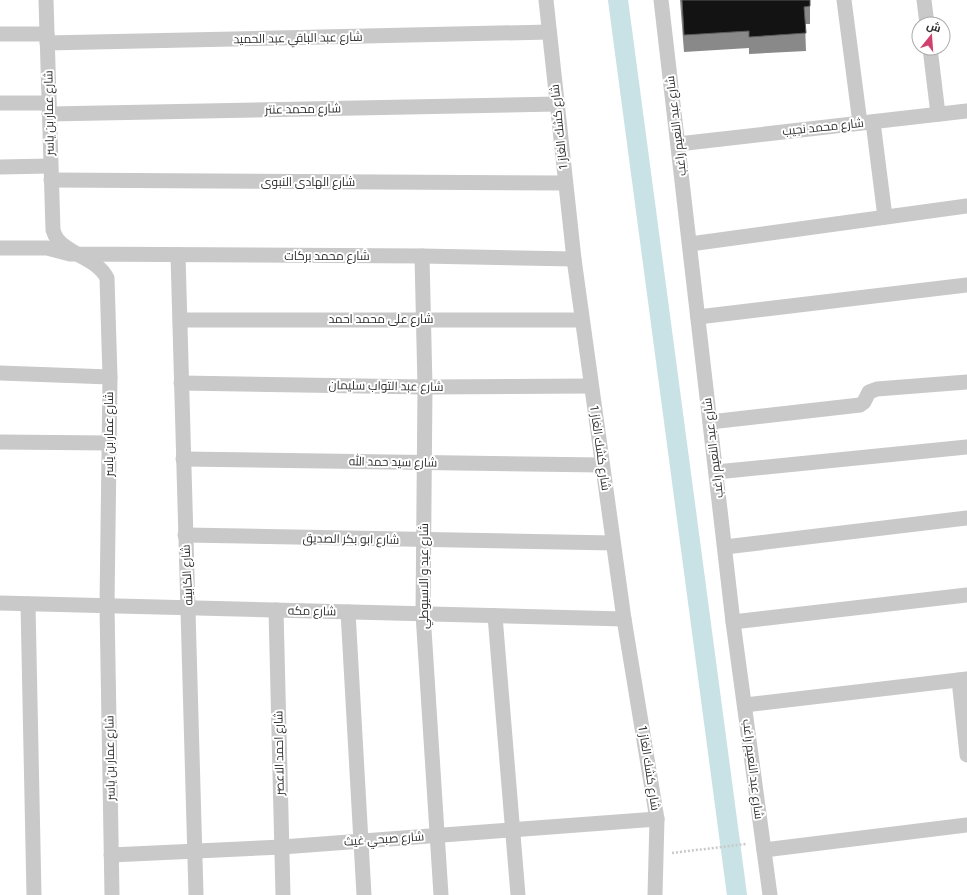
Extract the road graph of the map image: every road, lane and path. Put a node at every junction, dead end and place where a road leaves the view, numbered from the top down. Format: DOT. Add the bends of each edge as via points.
graph roads {
  1 [pos="46,0"];
  2 [pos="546,0"];
  3 [pos="661,0"];
  4 [pos="844,0"];
  5 [pos="924,0"];
  6 [pos="926,16"];
  7 [pos="549,32"];
  8 [pos="0,34"];
  9 [pos="47,39"];
  10 [pos="931,56"];
  11 [pos="0,103"];
  12 [pos="557,104"];
  13 [pos="49,109"];
  14 [pos="967,111"];
  15 [pos="938,114"];
  16 [pos="867,122"];
  17 [pos="678,144"];
  18 [pos="0,167"];
  19 [pos="50,173"];
  20 [pos="565,183"];
  21 [pos="967,206"];
  22 [pos="885,217"];
  23 [pos="690,244"];
  24 [pos="0,248"];
  25 [pos="80,254"];
  26 [pos="178,255"];
  27 [pos="422,256"];
  28 [pos="574,259"];
  29 [pos="967,285"];
  30 [pos="698,317"];
  31 [pos="424,319"];
  32 [pos="180,320"];
  33 [pos="582,320"];
  34 [pos="0,373"];
  35 [pos="110,376"];
  36 [pos="967,382"];
  37 [pos="181,383"];
  38 [pos="591,386"];
  39 [pos="425,387"];
  40 [pos="710,422"];
  41 [pos="0,442"];
  42 [pos="110,443"];
  43 [pos="967,447"];
  44 [pos="183,459"];
  45 [pos="424,463"];
  46 [pos="602,464"];
  47 [pos="716,472"];
  48 [pos="967,518"];
  49 [pos="185,535"];
  50 [pos="423,540"];
  51 [pos="613,543"];
  52 [pos="725,546"];
  53 [pos="967,595"];
  54 [pos="0,604"];
  55 [pos="28,604"];
  56 [pos="107,606"];
  57 [pos="188,608"];
  58 [pos="276,610"];
  59 [pos="348,612"];
  60 [pos="423,614"];
  61 [pos="496,616"];
  62 [pos="624,619"];
  63 [pos="734,622"];
  64 [pos="963,679"];
  65 [pos="745,705"];
  66 [pos="967,754"];
  67 [pos="657,819"];
  68 [pos="967,825"];
  69 [pos="512,830"];
  70 [pos="437,835"];
  71 [pos="360,841"];
  72 [pos="763,846"];
  73 [pos="282,847"];
  74 [pos="195,852"];
  75 [pos="673,853"];
  76 [pos="111,855"];
  77 [pos="34,895"];
  78 [pos="112,895"];
  79 [pos="196,895"];
  80 [pos="283,895"];
  81 [pos="364,895"];
  82 [pos="441,895"];
  83 [pos="518,895"];
  84 [pos="656,895"];
  85 [pos="770,895"];
  1 -- 9 [label="street, شارع عمار بن ياسر"];
  2 -- 7 [label="street, شارع كشك الغاز 1"];
  3 -- 17 [label="street, شارع عبد النعيم راغب"];
  4 -- 16 [label="street"];
  5 -- 6 [label="street"];
  7 -- 9 [label="street, شارع عبد الباقي عبد الحميد"];
  7 -- 12 [label="street, شارع كشك الغاز 1"];
  8 -- 9 [label="street, شارع عبد الباقي عبد الحميد"];
  9 -- 13 [label="street, شارع عمار بن ياسر"];
  10 -- 15 [label="street"];
  11 -- 13 [label="street, شارع محمد عنتر"];
  12 -- 13 [label="street, شارع محمد عنتر"];
  12 -- 20 [label="street, شارع كشك الغاز 1"];
  13 -- 19 [label="street, شارع عمار بن ياسر"];
  14 -- 15 [label="street, شارع محمد نجيب"];
  15 -- 16 [label="street, شارع محمد نجيب"];
  16 -- 17 [label="street, شارع محمد نجيب"];
  16 -- 22 [label="street"];
  17 -- 23 [label="street, شارع عبد النعيم راغب"];
  18 -- 19 [label="street, شارع الهادى النبوى"];
  19 -- 20 [label="street, شارع الهادى النبوى"];
  19 -- 25 [label="street, شارع عمار بن ياسر" via="53,230 63,245"];
  20 -- 28 [label="street, شارع كشك الغاز 1"];
  21 -- 22 [label="street"];
  22 -- 23 [label="street"];
  23 -- 30 [label="street, شارع عبد النعيم راغب"];
  24 -- 25 [label="street, شارع محمد بركات" via="48,248"];
  25 -- 26 [label="street, شارع محمد بركات"];
  25 -- 35 [label="street, شارع عمار بن ياسر" via="104,271 107,278"];
  26 -- 27 [label="street, شارع محمد بركات"];
  26 -- 32 [label="street, شارع الكابينه"];
  27 -- 28 [label="street, شارع محمد بركات"];
  27 -- 31 [label="street, شارع عيد و الاسيوطي"];
  28 -- 33 [label="street, شارع كشك الغاز 1"];
  29 -- 30 [label="street"];
  30 -- 40 [label="street, شارع عبد النعيم راغب"];
  31 -- 32 [label="street, شارع على محمد احمد"];
  31 -- 33 [label="street, شارع على محمد احمد"];
  31 -- 39 [label="street, شارع عيد و الاسيوطي"];
  32 -- 37 [label="street, شارع الكابينه"];
  33 -- 38 [label="street, شارع كشك الغاز 1"];
  34 -- 35 [label="street"];
  35 -- 42 [label="street, شارع عمار بن ياسر"];
  36 -- 40 [label="street" via="877,389 869,392 860,405"];
  37 -- 39 [label="street, شارع عبد التواب سليمان"];
  37 -- 44 [label="street, شارع الكابينه"];
  38 -- 39 [label="street, شارع عبد التواب سليمان"];
  38 -- 46 [label="street, شارع كشك الغاز 1"];
  39 -- 45 [label="street, شارع عيد و الاسيوطي"];
  40 -- 47 [label="street, شارع عبد النعيم راغب"];
  41 -- 42 [label="street"];
  42 -- 56 [label="street, شارع عمار بن ياسر"];
  43 -- 47 [label="street"];
  44 -- 45 [label="street, شارع سيد حمد الله"];
  44 -- 49 [label="street, شارع الكابينه"];
  45 -- 46 [label="street, شارع سيد حمد الله"];
  45 -- 50 [label="street, شارع عيد و الاسيوطي"];
  46 -- 51 [label="street, شارع كشك الغاز 1"];
  47 -- 52 [label="street, شارع عبد النعيم راغب"];
  48 -- 52 [label="street"];
  49 -- 50 [label="street, شارع ابو بكر الصديق"];
  49 -- 57 [label="street, شارع الكابينه"];
  50 -- 51 [label="street, شارع ابو بكر الصديق"];
  50 -- 60 [label="street, شارع عيد و الاسيوطي"];
  51 -- 62 [label="street, شارع كشك الغاز 1"];
  52 -- 63 [label="street, شارع عبد النعيم راغب"];
  53 -- 63 [label="street"];
  54 -- 55 [label="street, شارع مكه"];
  55 -- 56 [label="street, شارع مكه"];
  55 -- 77 [label="street"];
  56 -- 57 [label="street, شارع مكه"];
  56 -- 76 [label="street, شارع عمار بن ياسر"];
  57 -- 58 [label="street, شارع مكه"];
  57 -- 74 [label="street, شارع الكابينه"];
  58 -- 59 [label="street, شارع مكه"];
  58 -- 73 [label="street, شارع احمد الاعصر"];
  59 -- 60 [label="street, شارع مكه"];
  59 -- 71 [label="street"];
  60 -- 61 [label="street, شارع مكه"];
  60 -- 70 [label="street, شارع عيد و الاسيوطي"];
  61 -- 62 [label="street, شارع مكه"];
  61 -- 69 [label="street"];
  62 -- 67 [label="street, شارع كشك الغاز 1"];
  63 -- 65 [label="street, شارع عبد النعيم راغب"];
  64 -- 65 [label="street"];
  64 -- 66 [label="street"];
  65 -- 72 [label="street, شارع عبد النعيم راغب"];
  67 -- 69 [label="street, شارع صبحي غيث"];
  67 -- 84 [label="street, شارع كشك الغاز 1"];
  68 -- 72 [label="street"];
  69 -- 70 [label="street, شارع صبحي غيث"];
  69 -- 83 [label="street"];
  70 -- 71 [label="street, شارع صبحي غيث"];
  70 -- 82 [label="street, شارع عيد و الاسيوطي"];
  71 -- 73 [label="street, شارع صبحي غيث"];
  71 -- 81 [label="street"];
  72 -- 75 [label="path" via="720,847"];
  72 -- 85 [label="street, شارع عبد النعيم راغب"];
  73 -- 74 [label="street, شارع صبحي غيث"];
  73 -- 80 [label="street, شارع احمد الاعصر"];
  74 -- 76 [label="street, شارع صبحي غيث"];
  74 -- 79 [label="street, شارع الكابينه"];
  76 -- 78 [label="street, شارع عمار بن ياسر"];
}
